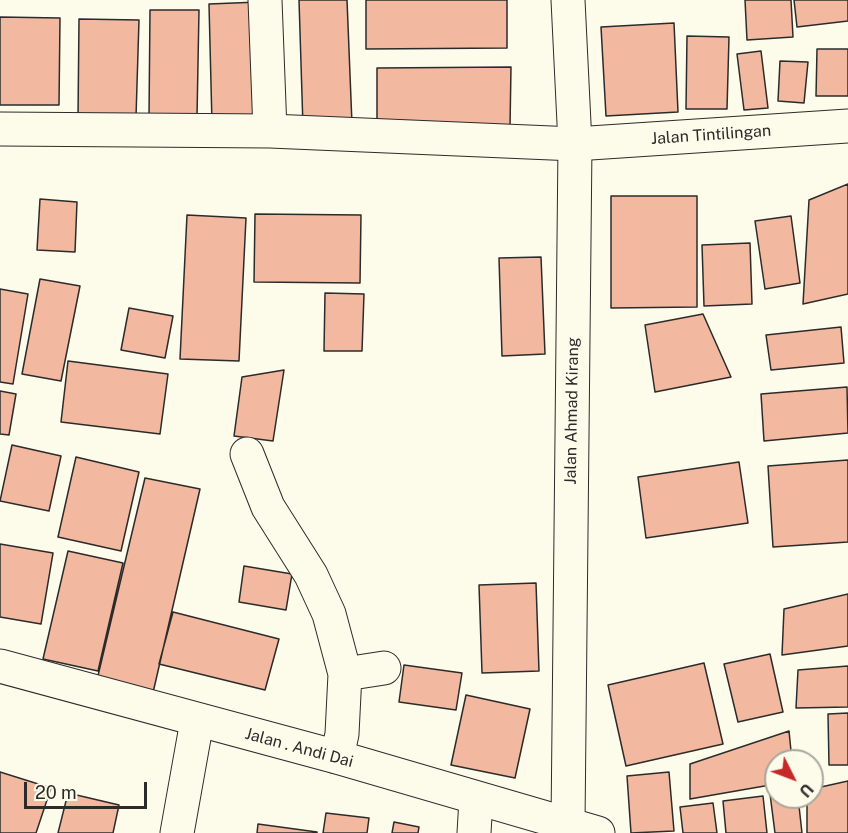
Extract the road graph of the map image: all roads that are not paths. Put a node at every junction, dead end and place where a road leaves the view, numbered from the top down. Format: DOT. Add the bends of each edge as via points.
graph roads {
  1 [pos="265,0"];
  2 [pos="568,0"];
  3 [pos="848,126"];
  4 [pos="0,129"];
  5 [pos="270,131"];
  6 [pos="575,144"];
  7 [pos="247,454"];
  8 [pos="0,666"];
  9 [pos="384,668"];
  10 [pos="345,674"];
  11 [pos="197,721"];
  12 [pos="337,757"];
  13 [pos="476,799"];
  14 [pos="583,828"];
  15 [pos="177,833"];
  16 [pos="474,833"];
  1 -- 5 [label="main road"];
  2 -- 6 [label="main road, Jalan Ahmad Kirang"];
  3 -- 6 [label="main road, Jalan Tintilingan"];
  4 -- 5 [label="main road, Jalan Tintilingan"];
  5 -- 6 [label="main road, Jalan Tintilingan"];
  6 -- 14 [label="main road, Jalan Ahmad Kirang"];
  7 -- 10 [label="main road" via="268,507 311,575 329,614"];
  8 -- 11 [label="main road, Jalan . Andi Dai"];
  9 -- 10 [label="main road"];
  10 -- 12 [label="main road"];
  11 -- 12 [label="main road, Jalan . Andi Dai"];
  11 -- 15 [label="main road"];
  12 -- 13 [label="main road, Jalan . Andi Dai"];
  13 -- 14 [label="main road, Jalan . Andi Dai"];
  13 -- 16 [label="main road"];
}
